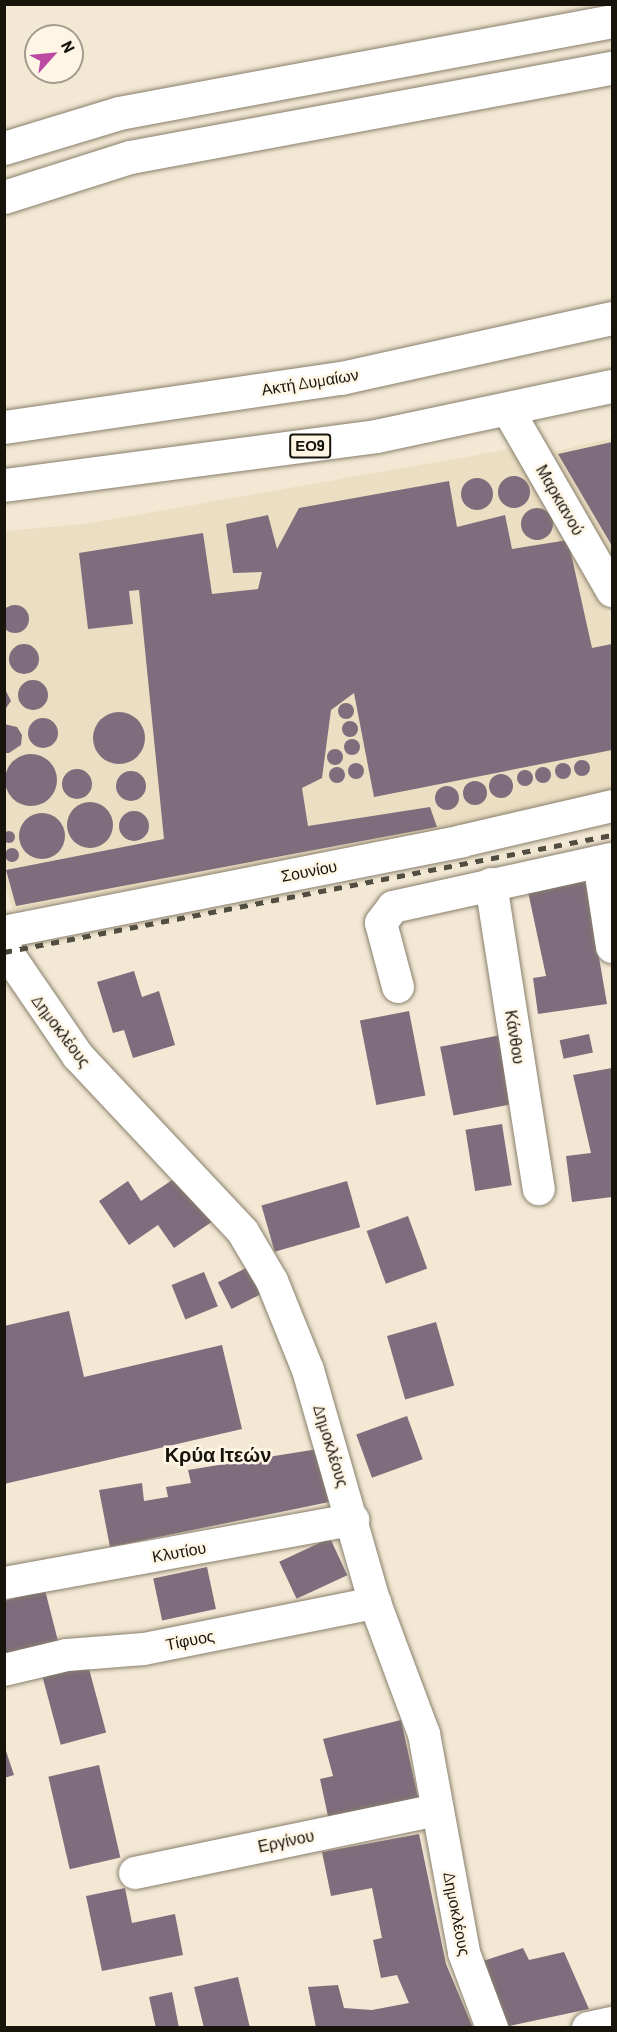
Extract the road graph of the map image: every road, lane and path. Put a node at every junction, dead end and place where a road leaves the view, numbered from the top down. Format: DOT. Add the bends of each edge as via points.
graph roads {
  1 [pos="612,21"];
  2 [pos="612,68"];
  3 [pos="13,143"];
  4 [pos="4,196"];
  5 [pos="612,318"];
  6 [pos="612,386"];
  7 [pos="508,410"];
  8 [pos="4,427"];
  9 [pos="4,485"];
  10 [pos="612,591"];
  11 [pos="612,806"];
  12 [pos="605,860"];
  13 [pos="491,884"];
  14 [pos="4,932"];
  15 [pos="612,947"];
  16 [pos="10,966"];
  17 [pos="398,987"];
  18 [pos="540,1189"];
  19 [pos="352,1520"];
  20 [pos="5,1583"];
  21 [pos="375,1603"];
  22 [pos="4,1670"];
  23 [pos="437,1810"];
  24 [pos="135,1872"];
  25 [pos="612,2023"];
  26 [pos="492,2028"];
  27 [pos="588,2028"];
  1 -- 3 [label="main road" via="210,94"];
  2 -- 4 [label="main road" via="130,157"];
  5 -- 8 [label="main road, Ακτή Δυμαίων" via="340,378"];
  6 -- 7 [label="main road, ΕΟ9"];
  7 -- 9 [label="main road, ΕΟ9" via="376,436"];
  7 -- 10 [label="street, Μαρκιανού"];
  11 -- 14 [label="street, Σουνίου" via="462,841"];
  12 -- 13 [label="street"];
  12 -- 15 [label="street"];
  13 -- 17 [label="street" via="393,907 384,914 381,923"];
  13 -- 18 [label="street, Κάνθου"];
  16 -- 19 [label="street, Δημοκλέους" via="78,1056 253,1247 308,1370"];
  19 -- 20 [label="street, Κλυτίου"];
  19 -- 21 [label="street, Δημοκλέους"];
  21 -- 22 [label="street, Τίφυος" via="144,1649 67,1655"];
  21 -- 23 [label="street, Δημοκλέους" via="424,1734"];
  23 -- 24 [label="street, Εργίνου"];
  23 -- 26 [label="street, Δημοκλέους" via="464,1953"];
  25 -- 27 [label="street"];
}
